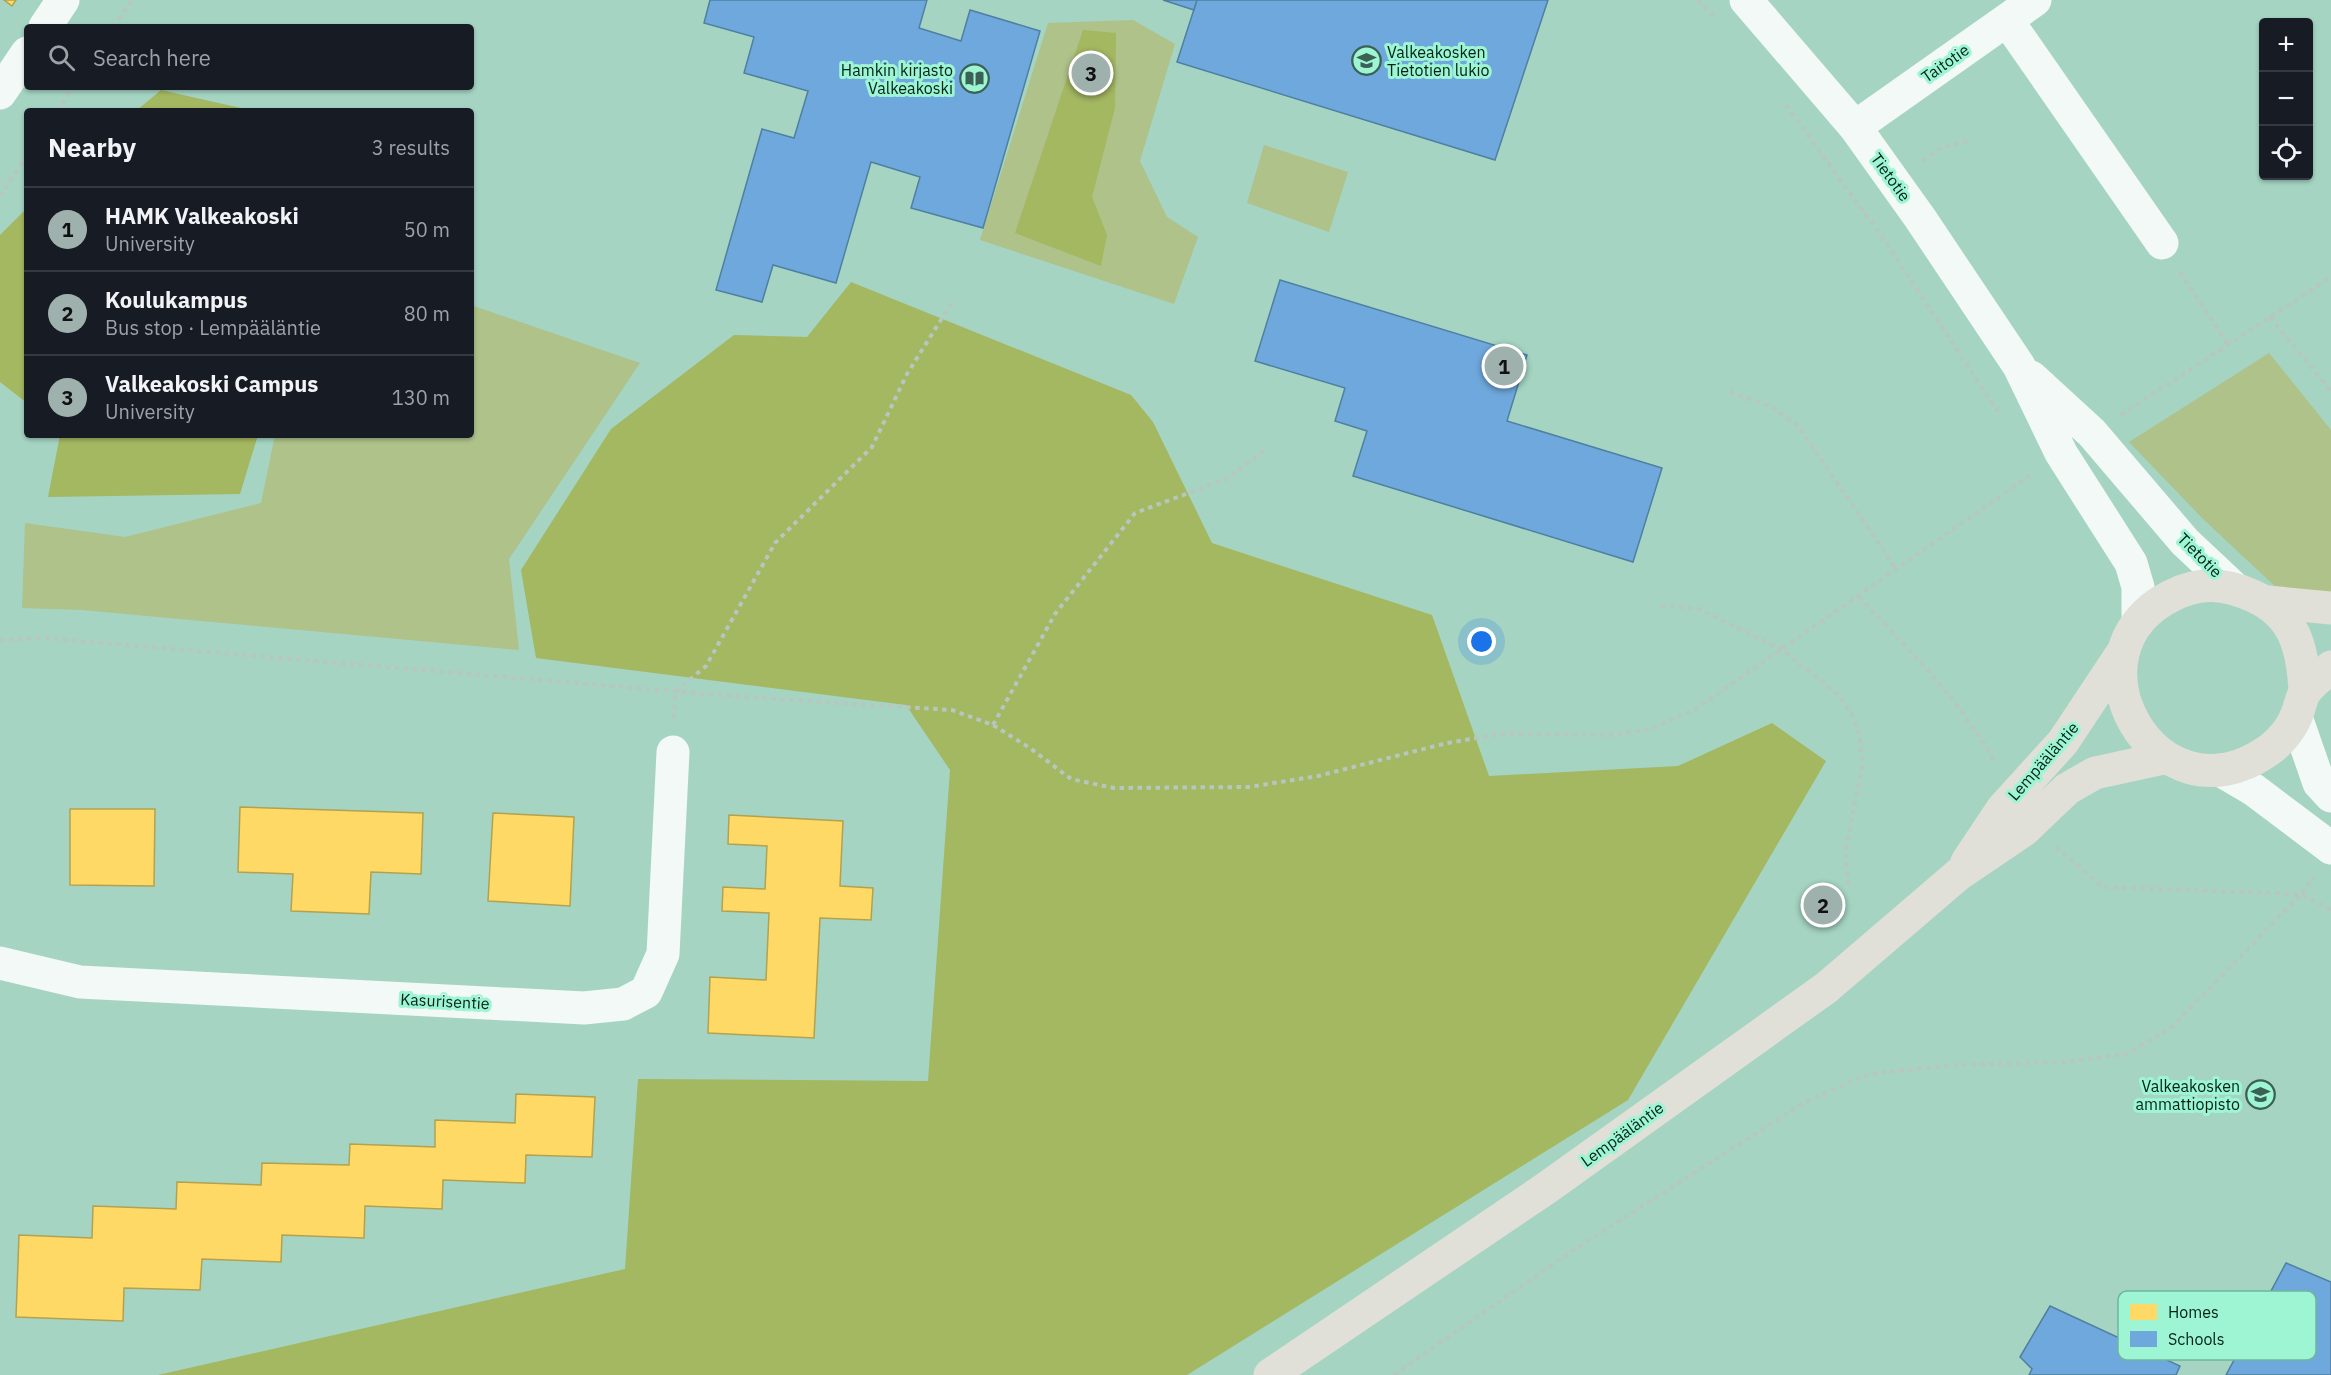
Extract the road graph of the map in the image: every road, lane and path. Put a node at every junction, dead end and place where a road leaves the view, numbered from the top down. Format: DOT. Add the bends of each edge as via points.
graph roads {
  1 [pos="63,0"];
  2 [pos="132,0"];
  3 [pos="1698,0"];
  4 [pos="1746,0"];
  5 [pos="2035,0"];
  6 [pos="2007,20"];
  7 [pos="47,24"];
  8 [pos="115,24"];
  9 [pos="1721,24"];
  10 [pos="24,57"];
  11 [pos="71,90"];
  12 [pos="0,93"];
  13 [pos="1785,104"];
  14 [pos="59,108"];
  15 [pos="1855,127"];
  16 [pos="24,160"];
  17 [pos="0,196"];
  18 [pos="2162,243"];
  19 [pos="2331,277"];
  20 [pos="954,299"];
  21 [pos="2270,317"];
  22 [pos="2228,345"];
  23 [pos="2019,366"];
  24 [pos="2331,390"];
  25 [pos="1730,392"];
  26 [pos="2005,421"];
  27 [pos="2092,433"];
  28 [pos="1267,448"];
  29 [pos="2061,453"];
  30 [pos="1897,570"];
  31 [pos="2233,587"];
  32 [pos="1859,597"];
  33 [pos="2268,603"];
  34 [pos="1661,606"];
  35 [pos="2331,608"];
  36 [pos="2132,634"];
  37 [pos="0,640"];
  38 [pos="1782,650"];
  39 [pos="2331,667"];
  40 [pos="675,692"];
  41 [pos="2300,705"];
  42 [pos="993,725"];
  43 [pos="673,752"];
  44 [pos="2164,758"];
  45 [pos="1997,766"];
  46 [pos="2220,770"];
  47 [pos="2331,796"];
  48 [pos="2049,841"];
  49 [pos="2326,858"];
  50 [pos="1959,874"];
  51 [pos="1848,885"];
  52 [pos="2301,894"];
  53 [pos="2331,910"];
  54 [pos="0,963"];
  55 [pos="1270,1375"];
  56 [pos="1394,1375"];
  1 -- 7 [label="street"];
  2 -- 8 [label="path"];
  3 -- 9 [label="path"];
  4 -- 15 [label="street, Tietotie"];
  5 -- 6 [label="street, Taitotie"];
  6 -- 15 [label="street, Taitotie"];
  6 -- 18 [label="street"];
  10 -- 12 [label="street"];
  11 -- 14 [label="path"];
  13 -- 26 [label="path" via="1887,244"];
  15 -- 23 [label="street, Tietotie"];
  16 -- 17 [label="path"];
  18 -- 22 [label="path"];
  19 -- 21 [label="path"];
  20 -- 40 [label="path" via="907,375 872,447 775,543 706,666"];
  21 -- 22 [label="path"];
  21 -- 24 [label="path"];
  22 -- 27 [label="path"];
  23 -- 27 [label="street, Tietotie"];
  23 -- 29 [label="street, Tietotie"];
  25 -- 30 [label="path" via="1772,407 1798,426"];
  27 -- 31 [label="street, Tietotie" via="2185,542"];
  28 -- 42 [label="path" via="1229,478 1135,513 1055,614"];
  29 -- 30 [label="path"];
  29 -- 36 [label="street, Tietotie" via="2131,563 2138,587"];
  30 -- 32 [label="path"];
  31 -- 33 [label="main road"];
  31 -- 36 [label="main road" via="2199,586 2178,592 2150,609"];
  32 -- 38 [label="path"];
  32 -- 45 [label="path" via="1974,728"];
  33 -- 35 [label="main road"];
  33 -- 41 [label="main road" via="2287,622 2303,657"];
  34 -- 38 [label="path" via="1697,608"];
  36 -- 44 [label="main road" via="2121,674 2125,707 2145,740"];
  36 -- 50 [label="main road, Lempääläntie" via="2063,742 2003,807"];
  37 -- 40 [label="path" via="54,639"];
  38 -- 42 [label="path" via="1696,709 1650,729 1613,735 1501,734 1447,742 1318,776 1249,787 1114,788 1071,779"];
  38 -- 51 [label="path" via="1836,693 1852,714 1860,737 1862,767 1845,852"];
  39 -- 41 [label="main road"];
  40 -- 42 [label="path" via="952,710"];
  41 -- 46 [label="main road" via="2280,740 2268,752"];
  41 -- 47 [label="street" via="2319,783"];
  43 -- 54 [label="street, Kasurisentie" via="663,954 646,992 623,1004 584,1008 89,983"];
  44 -- 46 [label="main road" via="2192,769"];
  44 -- 50 [label="main road, Lempääläntie" via="2095,772 2067,789 2024,830"];
  46 -- 49 [label="street" via="2254,790"];
  48 -- 52 [label="path" via="2103,887"];
  49 -- 52 [label="path"];
  50 -- 55 [label="main road, Lempääläntie" via="1826,988 1545,1189"];
  52 -- 53 [label="path"];
  52 -- 56 [label="path" via="2172,1026 2126,1054 2064,1062 1954,1065 1869,1074 1805,1102 1563,1257"];
}
